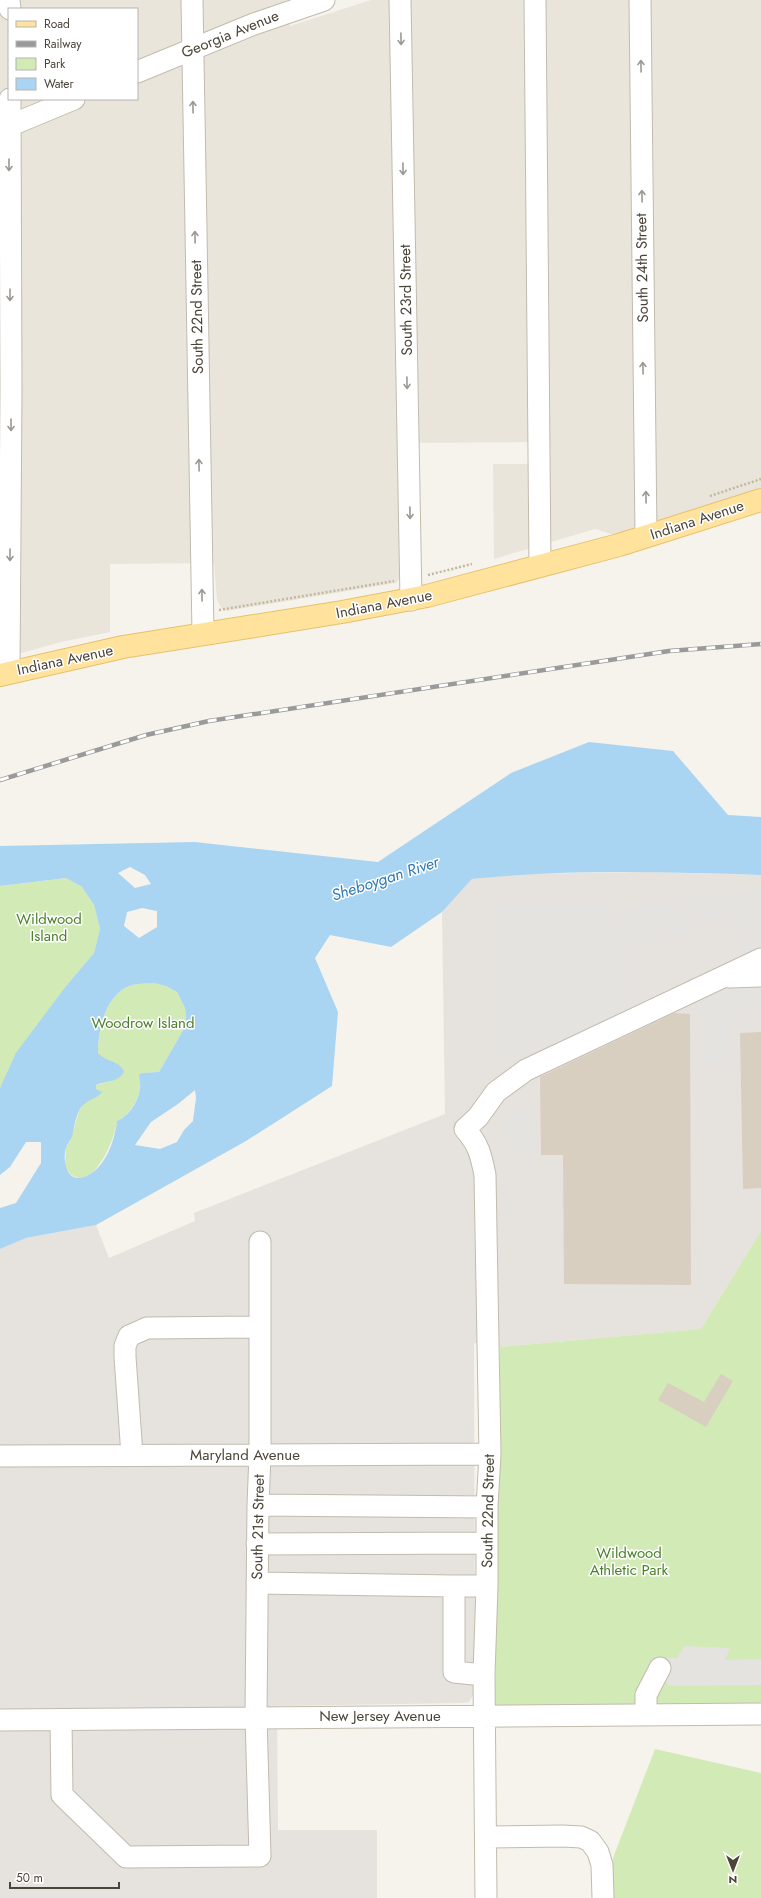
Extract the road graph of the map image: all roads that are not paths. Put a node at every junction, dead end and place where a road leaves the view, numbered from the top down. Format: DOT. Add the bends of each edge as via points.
graph roads {
  1 [pos="192,0"];
  2 [pos="324,0"];
  3 [pos="400,0"];
  4 [pos="535,0"];
  5 [pos="640,0"];
  6 [pos="192,49"];
  7 [pos="138,72"];
  8 [pos="10,100"];
  9 [pos="71,100"];
  10 [pos="5,126"];
  11 [pos="6,390"];
  12 [pos="761,500"];
  13 [pos="646,536"];
  14 [pos="540,566"];
  15 [pos="411,600"];
  16 [pos="202,634"];
  17 [pos="5,673"];
  18 [pos="761,959"];
  19 [pos="761,976"];
  20 [pos="723,977"];
  21 [pos="260,1242"];
  22 [pos="260,1327"];
  23 [pos="490,1454"];
  24 [pos="132,1455"];
  25 [pos="260,1455"];
  26 [pos="0,1456"];
  27 [pos="258,1505"];
  28 [pos="487,1507"];
  29 [pos="486,1543"];
  30 [pos="257,1544"];
  31 [pos="257,1583"];
  32 [pos="454,1586"];
  33 [pos="488,1586"];
  34 [pos="660,1668"];
  35 [pos="484,1675"];
  36 [pos="646,1714"];
  37 [pos="761,1714"];
  38 [pos="485,1715"];
  39 [pos="256,1717"];
  40 [pos="0,1720"];
  41 [pos="61,1720"];
  42 [pos="486,1837"];
  43 [pos="486,1898"];
  44 [pos="603,1898"];
  1 -- 6 [label="street, South 22nd Street"];
  2 -- 6 [label="street, Georgia Avenue"];
  3 -- 15 [label="street, South 23rd Street, one-way"];
  4 -- 14 [label="street"];
  13 -- 5 [label="street, South 24th Street, one-way"];
  6 -- 7 [label="street, Georgia Avenue"];
  16 -- 6 [label="street, South 22nd Street, one-way"];
  8 -- 10 [label="street"];
  9 -- 10 [label="street"];
  10 -- 11 [label="street, one-way"];
  11 -- 17 [label="street, one-way"];
  12 -- 13 [label="main road, Indiana Avenue"];
  13 -- 14 [label="main road, Indiana Avenue"];
  14 -- 15 [label="main road, Indiana Avenue"];
  15 -- 16 [label="main road, Indiana Avenue"];
  16 -- 17 [label="main road, Indiana Avenue" via="123,647"];
  18 -- 20 [label="street"];
  19 -- 20 [label="street"];
  20 -- 23 [label="street, South 22nd Street" via="526,1070 496,1092 478,1117 465,1129 476,1141 485,1175"];
  21 -- 22 [label="street, South 21st Street"];
  22 -- 24 [label="street" via="147,1328 129,1336 125,1346 125,1357"];
  22 -- 25 [label="street, South 21st Street"];
  23 -- 25 [label="street, Maryland Avenue"];
  23 -- 28 [label="street, South 22nd Street"];
  24 -- 25 [label="street, Maryland Avenue"];
  24 -- 26 [label="street, Maryland Avenue"];
  25 -- 27 [label="street, South 21st Street"];
  27 -- 28 [label="street"];
  27 -- 30 [label="street, South 21st Street"];
  28 -- 29 [label="street, South 22nd Street"];
  29 -- 30 [label="street"];
  29 -- 33 [label="street, South 22nd Street"];
  30 -- 31 [label="street, South 21st Street"];
  31 -- 32 [label="street"];
  31 -- 39 [label="street, South 21st Street"];
  32 -- 33 [label="street"];
  32 -- 35 [label="street" via="454,1672"];
  33 -- 35 [label="street, South 22nd Street"];
  34 -- 36 [label="street" via="646,1695"];
  35 -- 38 [label="street, South 22nd Street"];
  36 -- 37 [label="street, New Jersey Avenue"];
  36 -- 38 [label="street, New Jersey Avenue"];
  38 -- 39 [label="street, New Jersey Avenue"];
  38 -- 42 [label="street, South 22nd Street"];
  39 -- 41 [label="street, New Jersey Avenue"];
  39 -- 41 [label="street, South 21st Street" via="260,1856 126,1857 62,1795"];
  40 -- 41 [label="street, New Jersey Avenue"];
  42 -- 43 [label="street, South 22nd Street"];
  42 -- 44 [label="street" via="569,1836 590,1841 598,1852 602,1865"];
}
